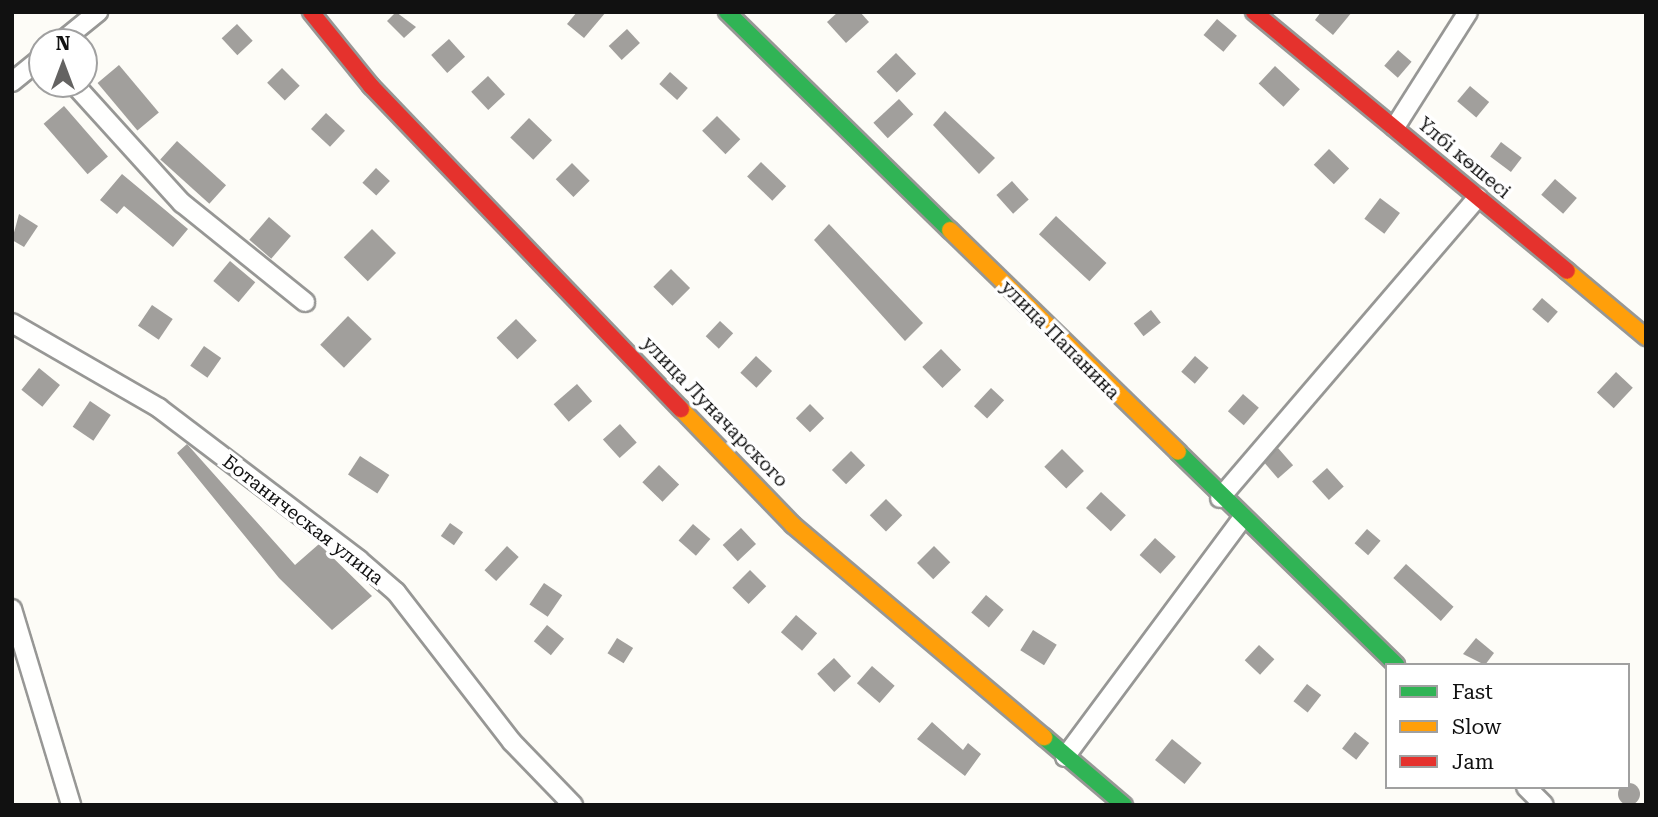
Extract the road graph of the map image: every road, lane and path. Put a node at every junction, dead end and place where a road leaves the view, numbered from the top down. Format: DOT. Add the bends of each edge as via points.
graph roads {
  1 [pos="98,12"];
  2 [pos="311,12"];
  3 [pos="727,12"];
  4 [pos="1254,12"];
  5 [pos="1468,12"];
  6 [pos="78,28"];
  7 [pos="28,69"];
  8 [pos="12,82"];
  9 [pos="87,98"];
  10 [pos="1395,127"];
  11 [pos="1478,197"];
  12 [pos="305,302"];
  13 [pos="12,323"];
  14 [pos="1646,337"];
  15 [pos="1220,498"];
  16 [pos="1242,519"];
  17 [pos="12,609"];
  18 [pos="1394,663"];
  19 [pos="1065,757"];
  20 [pos="1528,789"];
  21 [pos="71,805"];
  22 [pos="573,805"];
  23 [pos="1124,805"];
  24 [pos="1544,805"];
  1 -- 6 [label="street"];
  2 -- 19 [label="street, улица Луначарского" via="371,86 793,525"];
  3 -- 15 [label="street, улица Папанина"];
  4 -- 10 [label="street, Үлбі көшесі"];
  5 -- 10 [label="street"];
  7 -- 8 [label="street"];
  9 -- 12 [label="street" via="181,203"];
  10 -- 11 [label="street, Үлбі көшесі"];
  11 -- 14 [label="street, Үлбі көшесі"];
  11 -- 15 [label="street"];
  13 -- 22 [label="street, Ботаническая улица" via="159,408 359,560 396,592 512,742"];
  15 -- 16 [label="street, улица Папанина"];
  16 -- 18 [label="street, улица Папанина"];
  16 -- 19 [label="street"];
  17 -- 21 [label="street"];
  19 -- 23 [label="street, улица Луначарского"];
  20 -- 24 [label="street"];
}
